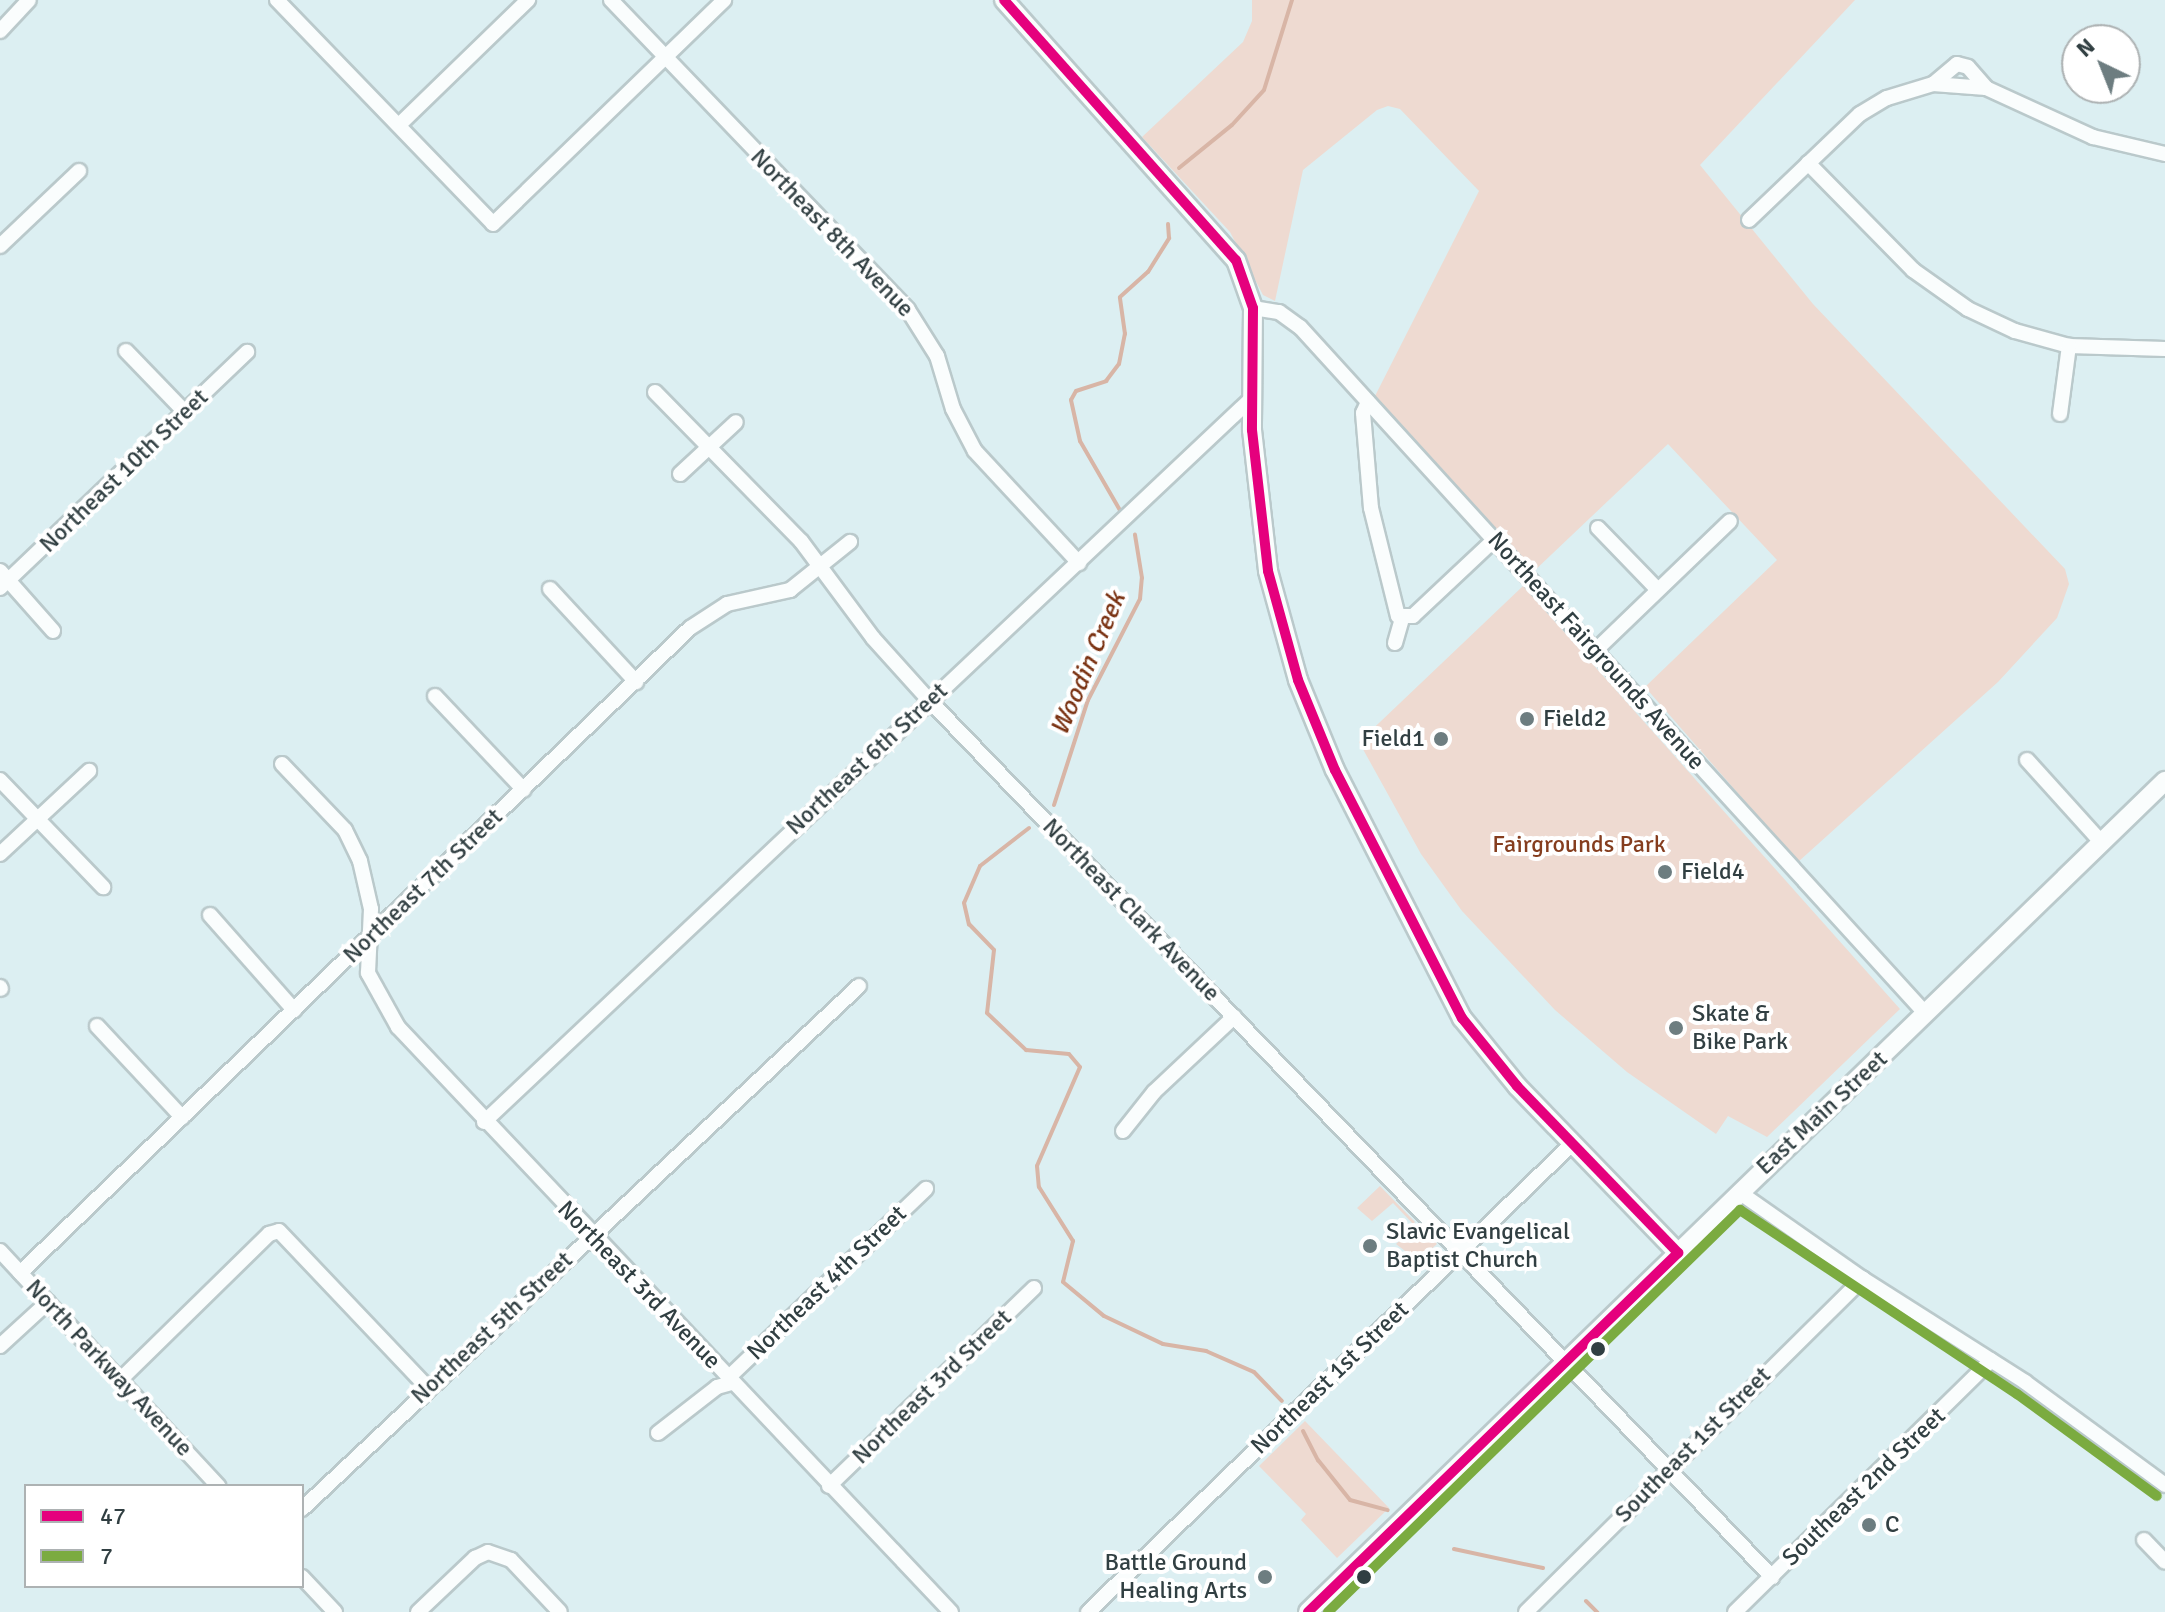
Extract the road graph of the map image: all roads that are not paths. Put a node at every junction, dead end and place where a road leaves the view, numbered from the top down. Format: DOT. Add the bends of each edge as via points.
graph roads {
  1 [pos="29,0"];
  2 [pos="277,0"];
  3 [pos="528,0"];
  4 [pos="611,0"];
  5 [pos="724,0"];
  6 [pos="1004,0"];
  7 [pos="0,31"];
  8 [pos="665,57"];
  9 [pos="399,125"];
  10 [pos="2165,154"];
  11 [pos="1808,163"];
  12 [pos="79,171"];
  13 [pos="1749,220"];
  14 [pos="0,246"];
  15 [pos="1253,308"];
  16 [pos="2069,346"];
  17 [pos="2165,349"];
  18 [pos="126,351"];
  19 [pos="247,352"];
  20 [pos="655,392"];
  21 [pos="1252,398"];
  22 [pos="1368,402"];
  23 [pos="185,412"];
  24 [pos="2060,414"];
  25 [pos="736,422"];
  26 [pos="709,447"];
  27 [pos="680,474"];
  28 [pos="1730,521"];
  29 [pos="1598,528"];
  30 [pos="1494,540"];
  31 [pos="850,542"];
  32 [pos="1079,563"];
  33 [pos="822,567"];
  34 [pos="3,580"];
  35 [pos="550,589"];
  36 [pos="1658,590"];
  37 [pos="1402,618"];
  38 [pos="53,631"];
  39 [pos="1395,643"];
  40 [pos="1595,651"];
  41 [pos="636,682"];
  42 [pos="435,696"];
  43 [pos="928,699"];
  44 [pos="2027,760"];
  45 [pos="282,764"];
  46 [pos="89,771"];
  47 [pos="0,780"];
  48 [pos="2165,781"];
  49 [pos="524,790"];
  50 [pos="37,819"];
  51 [pos="2102,843"];
  52 [pos="0,854"];
  53 [pos="103,887"];
  54 [pos="210,915"];
  55 [pos="369,937"];
  56 [pos="859,986"];
  57 [pos="294,1010"];
  58 [pos="1926,1014"];
  59 [pos="1234,1017"];
  60 [pos="97,1026"];
  61 [pos="182,1117"];
  62 [pos="484,1122"];
  63 [pos="1123,1131"];
  64 [pos="1572,1144"];
  65 [pos="926,1189"];
  66 [pos="1739,1192"];
  67 [pos="592,1236"];
  68 [pos="0,1251"];
  69 [pos="1461,1252"];
  70 [pos="1678,1253"];
  71 [pos="20,1273"];
  72 [pos="1863,1279"];
  73 [pos="1034,1288"];
  74 [pos="48,1302"];
  75 [pos="0,1346"];
  76 [pos="1567,1360"];
  77 [pos="1991,1360"];
  78 [pos="120,1380"];
  79 [pos="730,1380"];
  80 [pos="428,1388"];
  81 [pos="658,1433"];
  82 [pos="1669,1466"];
  83 [pos="216,1484"];
  84 [pos="2165,1485"];
  85 [pos="829,1486"];
  86 [pos="304,1507"];
  87 [pos="2144,1540"];
  88 [pos="2165,1562"];
  89 [pos="1772,1577"];
  90 [pos="304,1579"];
  91 [pos="335,1612"];
  92 [pos="418,1612"];
  93 [pos="560,1612"];
  94 [pos="951,1612"];
  95 [pos="1088,1612"];
  96 [pos="1308,1612"];
  97 [pos="1526,1612"];
  98 [pos="1735,1612"];
  1 -- 7 [label="street"];
  2 -- 9 [label="street"];
  3 -- 9 [label="street"];
  4 -- 8 [label="street, Northeast 8th Avenue"];
  5 -- 8 [label="street"];
  6 -- 15 [label="main road" via="1225,242 1248,285"];
  8 -- 9 [label="street" via="493,224"];
  8 -- 32 [label="street, Northeast 8th Avenue" via="908,310 937,356 953,409 975,451"];
  10 -- 11 [label="street" via="2093,137 1986,88 1933,84 1873,105"];
  11 -- 13 [label="street"];
  11 -- 16 [label="street" via="1939,291 1988,320"];
  12 -- 14 [label="street"];
  15 -- 21 [label="main road"];
  15 -- 22 [label="street, Northeast Fairgrounds Avenue" via="1279,312 1300,327"];
  16 -- 17 [label="street"];
  16 -- 24 [label="street"];
  18 -- 23 [label="street"];
  19 -- 23 [label="street, Northeast 10th Street"];
  20 -- 26 [label="street, Northeast Clark Avenue"];
  21 -- 32 [label="street, Northeast 6th Street"];
  21 -- 64 [label="main road" via="1257,503 1268,571 1317,728 1462,1018 1488,1054"];
  22 -- 30 [label="street, Northeast Fairgrounds Avenue"];
  22 -- 37 [label="street" via="1363,413 1371,508 1393,608"];
  23 -- 34 [label="street, Northeast 10th Street"];
  25 -- 26 [label="street"];
  26 -- 27 [label="street"];
  26 -- 33 [label="street, Northeast Clark Avenue"];
  28 -- 36 [label="street"];
  29 -- 36 [label="street"];
  30 -- 37 [label="street" via="1413,616"];
  30 -- 40 [label="street, Northeast Fairgrounds Avenue"];
  31 -- 33 [label="street, Northeast 7th Street"];
  32 -- 43 [label="street, Northeast 6th Street"];
  33 -- 41 [label="street, Northeast 7th Street" via="790,590 716,609"];
  33 -- 43 [label="street, Northeast Clark Avenue" via="873,638"];
  34 -- 38 [label="street"];
  35 -- 41 [label="street"];
  36 -- 40 [label="street"];
  37 -- 39 [label="street"];
  40 -- 58 [label="street, Northeast Fairgrounds Avenue"];
  41 -- 49 [label="street, Northeast 7th Street"];
  42 -- 49 [label="street"];
  43 -- 59 [label="street, Northeast Clark Avenue"];
  43 -- 62 [label="street, Northeast 6th Street"];
  44 -- 51 [label="street"];
  45 -- 55 [label="street, Northeast 3rd Avenue" via="328,810 353,846 370,892"];
  46 -- 50 [label="street"];
  47 -- 50 [label="street"];
  48 -- 51 [label="main road, East Main Street"];
  49 -- 55 [label="street, Northeast 7th Street"];
  50 -- 52 [label="street"];
  50 -- 53 [label="street"];
  51 -- 58 [label="main road, East Main Street"];
  54 -- 57 [label="street"];
  55 -- 57 [label="street, Northeast 7th Street"];
  55 -- 62 [label="street, Northeast 3rd Avenue" via="368,973 385,1008"];
  56 -- 67 [label="street, Northeast 5th Street"];
  57 -- 61 [label="street, Northeast 7th Street"];
  58 -- 66 [label="main road, East Main Street"];
  59 -- 63 [label="street" via="1154,1092"];
  59 -- 69 [label="street, Northeast Clark Avenue"];
  60 -- 61 [label="street"];
  61 -- 71 [label="street, Northeast 7th Street"];
  62 -- 67 [label="street, Northeast 3rd Avenue"];
  64 -- 69 [label="street, Northeast 1st Street"];
  64 -- 70 [label="main road"];
  65 -- 79 [label="street, Northeast 4th Street"];
  66 -- 70 [label="main road, East Main Street"];
  66 -- 72 [label="street"];
  67 -- 79 [label="street, Northeast 3rd Avenue"];
  67 -- 80 [label="street, Northeast 5th Street"];
  68 -- 71 [label="street, North Parkway Avenue"];
  69 -- 76 [label="street, Northeast Clark Avenue"];
  69 -- 95 [label="street, Northeast 1st Street"];
  70 -- 76 [label="main road, East Main Street"];
  71 -- 74 [label="street, North Parkway Avenue"];
  72 -- 77 [label="street"];
  72 -- 82 [label="street, Southeast 1st Street"];
  73 -- 85 [label="street, Northeast 3rd Street"];
  74 -- 75 [label="street"];
  74 -- 78 [label="street, North Parkway Avenue"];
  76 -- 82 [label="street, Northeast Clark Avenue"];
  76 -- 96 [label="main road, East Main Street"];
  77 -- 84 [label="street"];
  77 -- 89 [label="street, Southeast 2nd Street"];
  78 -- 80 [label="street" via="269,1234 279,1231"];
  78 -- 83 [label="street, North Parkway Avenue"];
  79 -- 81 [label="street, Northeast 4th Street"];
  79 -- 85 [label="street, Northeast 3rd Avenue"];
  80 -- 86 [label="street, Northeast 5th Street"];
  82 -- 89 [label="street, Northeast Clark Avenue"];
  82 -- 97 [label="street, Southeast 1st Street"];
  85 -- 94 [label="street, Northeast 3rd Avenue"];
  87 -- 88 [label="street"];
  89 -- 98 [label="street, Southeast 2nd Street"];
  90 -- 91 [label="street"];
  92 -- 93 [label="street" via="475,1558 497,1552"];
}
